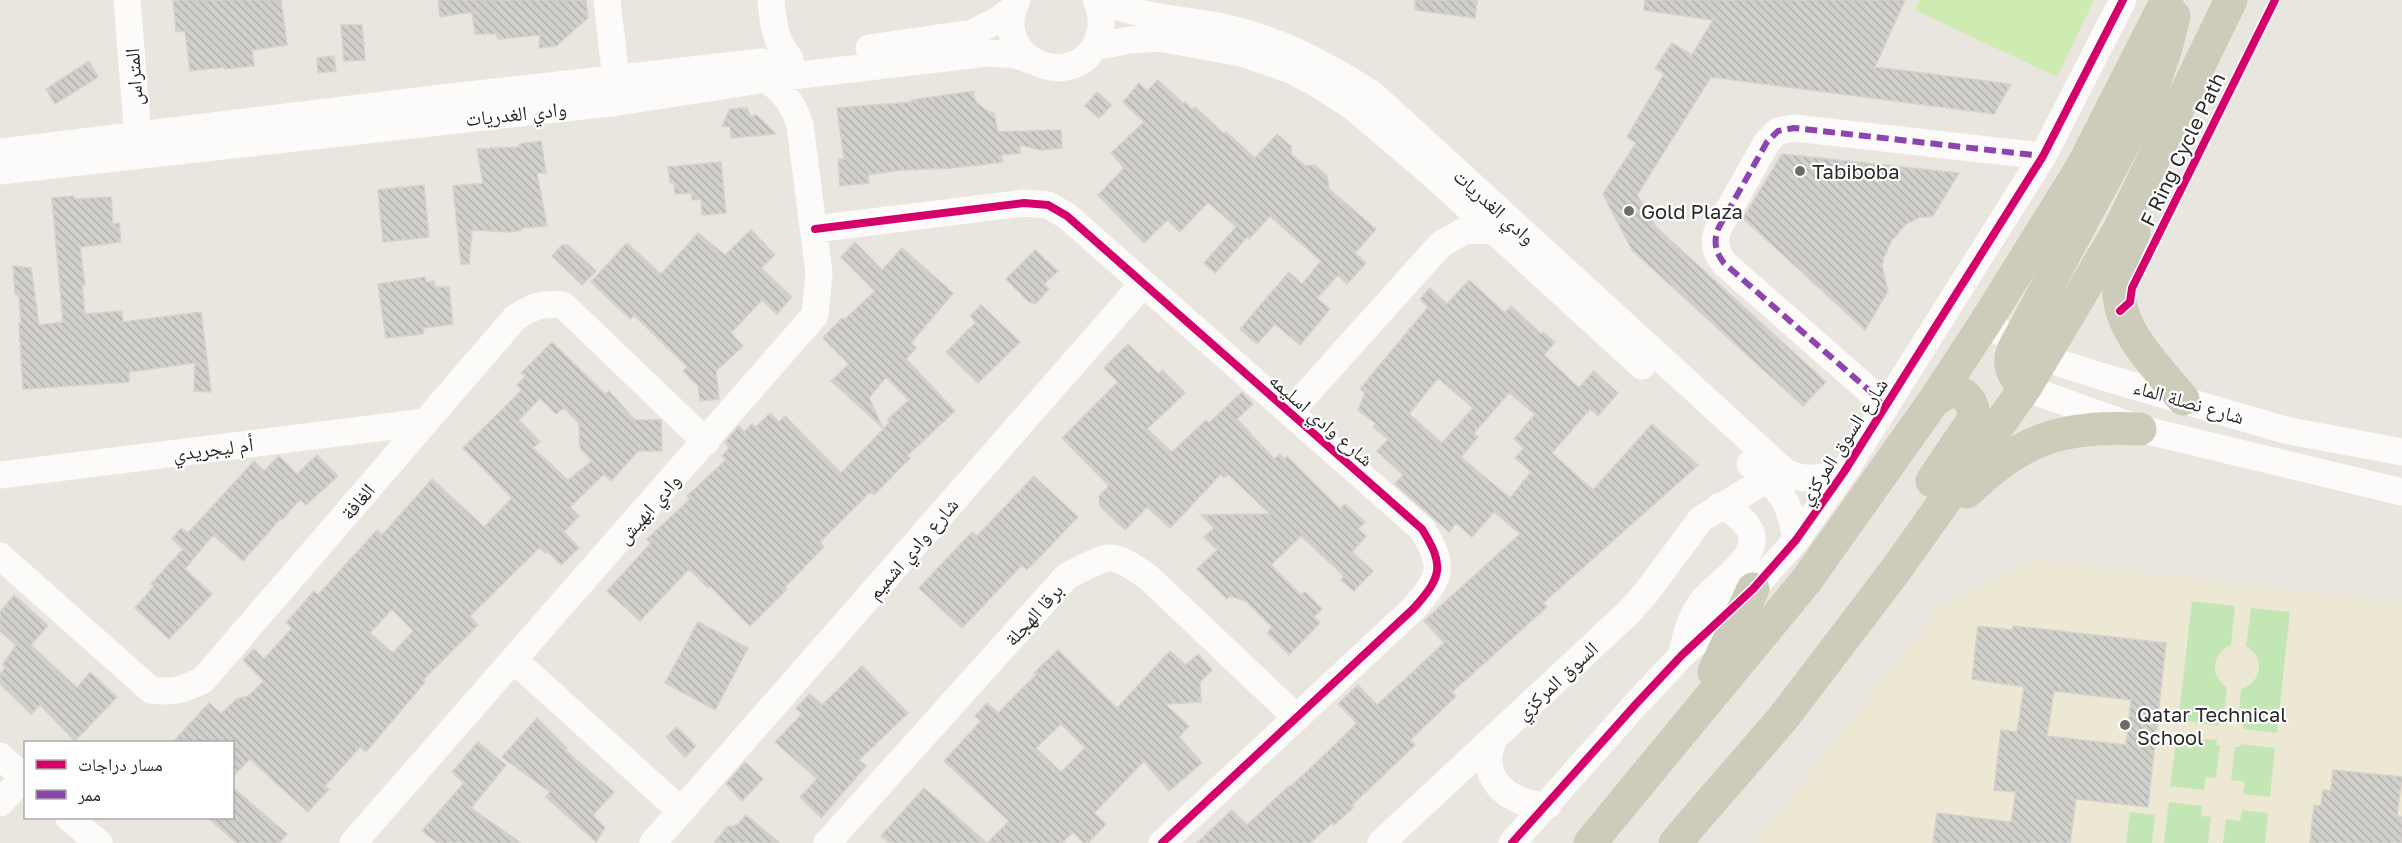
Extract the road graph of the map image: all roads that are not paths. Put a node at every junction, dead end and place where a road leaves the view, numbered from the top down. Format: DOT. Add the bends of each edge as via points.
graph roads {
  1 [pos="127,0"];
  2 [pos="607,0"];
  3 [pos="771,0"];
  4 [pos="1096,0"];
  5 [pos="1103,0"];
  6 [pos="2123,0"];
  7 [pos="2167,0"];
  8 [pos="2177,0"];
  9 [pos="2231,0"];
  10 [pos="1015,5"];
  11 [pos="1094,47"];
  12 [pos="2204,56"];
  13 [pos="790,59"];
  14 [pos="1030,60"];
  15 [pos="825,72"];
  16 [pos="766,79"];
  17 [pos="617,90"];
  18 [pos="800,125"];
  19 [pos="138,145"];
  20 [pos="0,152"];
  21 [pos="2043,156"];
  22 [pos="0,171"];
  23 [pos="1452,194"];
  24 [pos="815,229"];
  25 [pos="1492,230"];
  26 [pos="1442,244"];
  27 [pos="1143,284"];
  28 [pos="1985,323"];
  29 [pos="2030,349"];
  30 [pos="2025,387"];
  31 [pos="2183,399"];
  32 [pos="1933,402"];
  33 [pos="1885,408"];
  34 [pos="1290,412"];
  35 [pos="425,422"];
  36 [pos="2140,429"];
  37 [pos="706,442"];
  38 [pos="2402,452"];
  39 [pos="1844,472"];
  40 [pos="0,475"];
  41 [pos="1767,479"];
  42 [pos="2402,492"];
  43 [pos="1720,506"];
  44 [pos="1796,540"];
  45 [pos="0,556"];
  46 [pos="1895,571"];
  47 [pos="1753,590"];
  48 [pos="1682,655"];
  49 [pos="514,660"];
  50 [pos="1297,718"];
  51 [pos="1783,718"];
  52 [pos="1684,731"];
  53 [pos="1494,738"];
  54 [pos="0,756"];
  55 [pos="24,778"];
  56 [pos="0,803"];
  57 [pos="1548,804"];
  58 [pos="681,811"];
  59 [pos="70,819"];
  60 [pos="99,843"];
  61 [pos="353,843"];
  62 [pos="653,843"];
  63 [pos="827,843"];
  64 [pos="1162,843"];
  65 [pos="1381,843"];
  66 [pos="1512,843"];
  67 [pos="1590,843"];
  68 [pos="1675,843"];
  1 -- 19 [label="street, المتراس"];
  2 -- 17 [label="street"];
  3 -- 13 [label="street" via="775,31"];
  4 -- 11 [label="street" via="1101,30"];
  5 -- 39 [label="street, وادي الغدريات" via="1143,14 1254,36 1337,71 1372,94 1784,471 1814,479"];
  6 -- 21 [label="street, شارع السوق المركزي"];
  7 -- 28 [label="main road" via="2082,167"];
  8 -- 29 [label="main road" via="2149,97"];
  9 -- 12 [label="main road"];
  10 -- 13 [label="street, وادي الغدريات" via="982,29 961,36"];
  10 -- 14 [label="street" via="1013,37"];
  11 -- 14 [label="street, وادي الغدريات" via="1079,62 1060,68"];
  11 -- 23 [label="street, وادي الغدريات" via="1159,38 1242,53 1291,70 1353,107"];
  12 -- 29 [label="main road" via="2119,230"];
  12 -- 31 [label="main road" via="2200,106 2129,242 2117,285 2120,311 2134,338"];
  13 -- 17 [label="street, وادي الغدريات"];
  14 -- 15 [label="street, وادي الغدريات" via="988,53"];
  15 -- 16 [label="street, وادي الغدريات"];
  15 -- 18 [label="street, وادي ابهيش" via="806,102"];
  16 -- 17 [label="street, وادي الغدريات"];
  16 -- 18 [label="street, وادي ابهيش" via="784,94"];
  17 -- 19 [label="street, وادي الغدريات" via="430,99"];
  18 -- 24 [label="street, وادي ابهيش"];
  19 -- 20 [label="street, وادي الغدريات"];
  19 -- 22 [label="street, وادي الغدريات"];
  21 -- 33 [label="street, شارع السوق المركزي"];
  21 -- 33 [label="street" via="1794,128 1778,131 1767,142 1716,233 1717,253"];
  23 -- 25 [label="street, وادي الغدريات"];
  23 -- 26 [label="street, شارع وادي اسليمه" via="1452,220"];
  24 -- 27 [label="street, شارع وادي اسليمه" via="1024,203 1048,205 1066,216"];
  24 -- 37 [label="street, وادي ابهيش" via="819,273 815,315"];
  25 -- 26 [label="street, شارع وادي اسليمه" via="1464,231"];
  25 -- 41 [label="street, وادي الغدريات"];
  26 -- 34 [label="street, شارع وادي اسليمه"];
  27 -- 34 [label="street, شارع وادي اسليمه"];
  27 -- 58 [label="street, شارع وادي اشميم"];
  28 -- 29 [label="street, شارع نصلة الماء"];
  28 -- 32 [label="main road"];
  29 -- 30 [label="main road"];
  29 -- 31 [label="street, شارع نصلة الماء"];
  30 -- 36 [label="street, شارع نصلة الماء"];
  30 -- 46 [label="main road"];
  31 -- 38 [label="street, شارع نصلة الماء" via="2285,430"];
  32 -- 51 [label="main road" via="1949,393 1960,393 1970,400 1972,420 1846,610"];
  32 -- 52 [label="main road" via="1806,581"];
  33 -- 39 [label="street, شارع السوق المركزي"];
  34 -- 50 [label="street, شارع وادي اسليمه" via="1422,529 1436,551 1437,571 1429,591 1413,609"];
  35 -- 37 [label="street, الغافة" via="514,318 544,303 563,305"];
  35 -- 40 [label="street, أم ليجريدي"];
  35 -- 45 [label="street, الغافة" via="203,680 173,693 151,690"];
  36 -- 42 [label="street, شارع نصلة الماء"];
  36 -- 46 [label="main road" via="2104,428 2056,434 2010,455 1966,493"];
  37 -- 49 [label="street, وادي ابهيش"];
  39 -- 44 [label="street, شارع السوق المركزي"];
  41 -- 43 [label="street, السوق المركزي"];
  41 -- 44 [label="street, وادي الغدريات" via="1787,503"];
  43 -- 48 [label="street" via="1741,517 1751,531 1749,554 1701,603"];
  43 -- 53 [label="street, السوق المركزي" via="1701,519 1628,613"];
  44 -- 47 [label="street, شارع السوق المركزي"];
  46 -- 51 [label="main road"];
  47 -- 48 [label="street, شارع السوق المركزي"];
  47 -- 52 [label="main road"];
  48 -- 57 [label="street, شارع السوق المركزي"];
  49 -- 58 [label="street"];
  49 -- 61 [label="street, وادي ابهيش"];
  50 -- 63 [label="street, برقا الهجلة" via="1149,578 1111,558 1067,576"];
  50 -- 64 [label="street, شارع وادي اسليمه"];
  51 -- 68 [label="main road"];
  52 -- 67 [label="main road"];
  53 -- 57 [label="street" via="1488,757 1497,784 1519,802 1533,806"];
  53 -- 65 [label="street, السوق المركزي"];
  54 -- 55 [label="street"];
  55 -- 56 [label="street"];
  57 -- 66 [label="street, شارع السوق المركزي"];
  58 -- 62 [label="street, شارع وادي اشميم"];
  59 -- 60 [label="street"];
}
